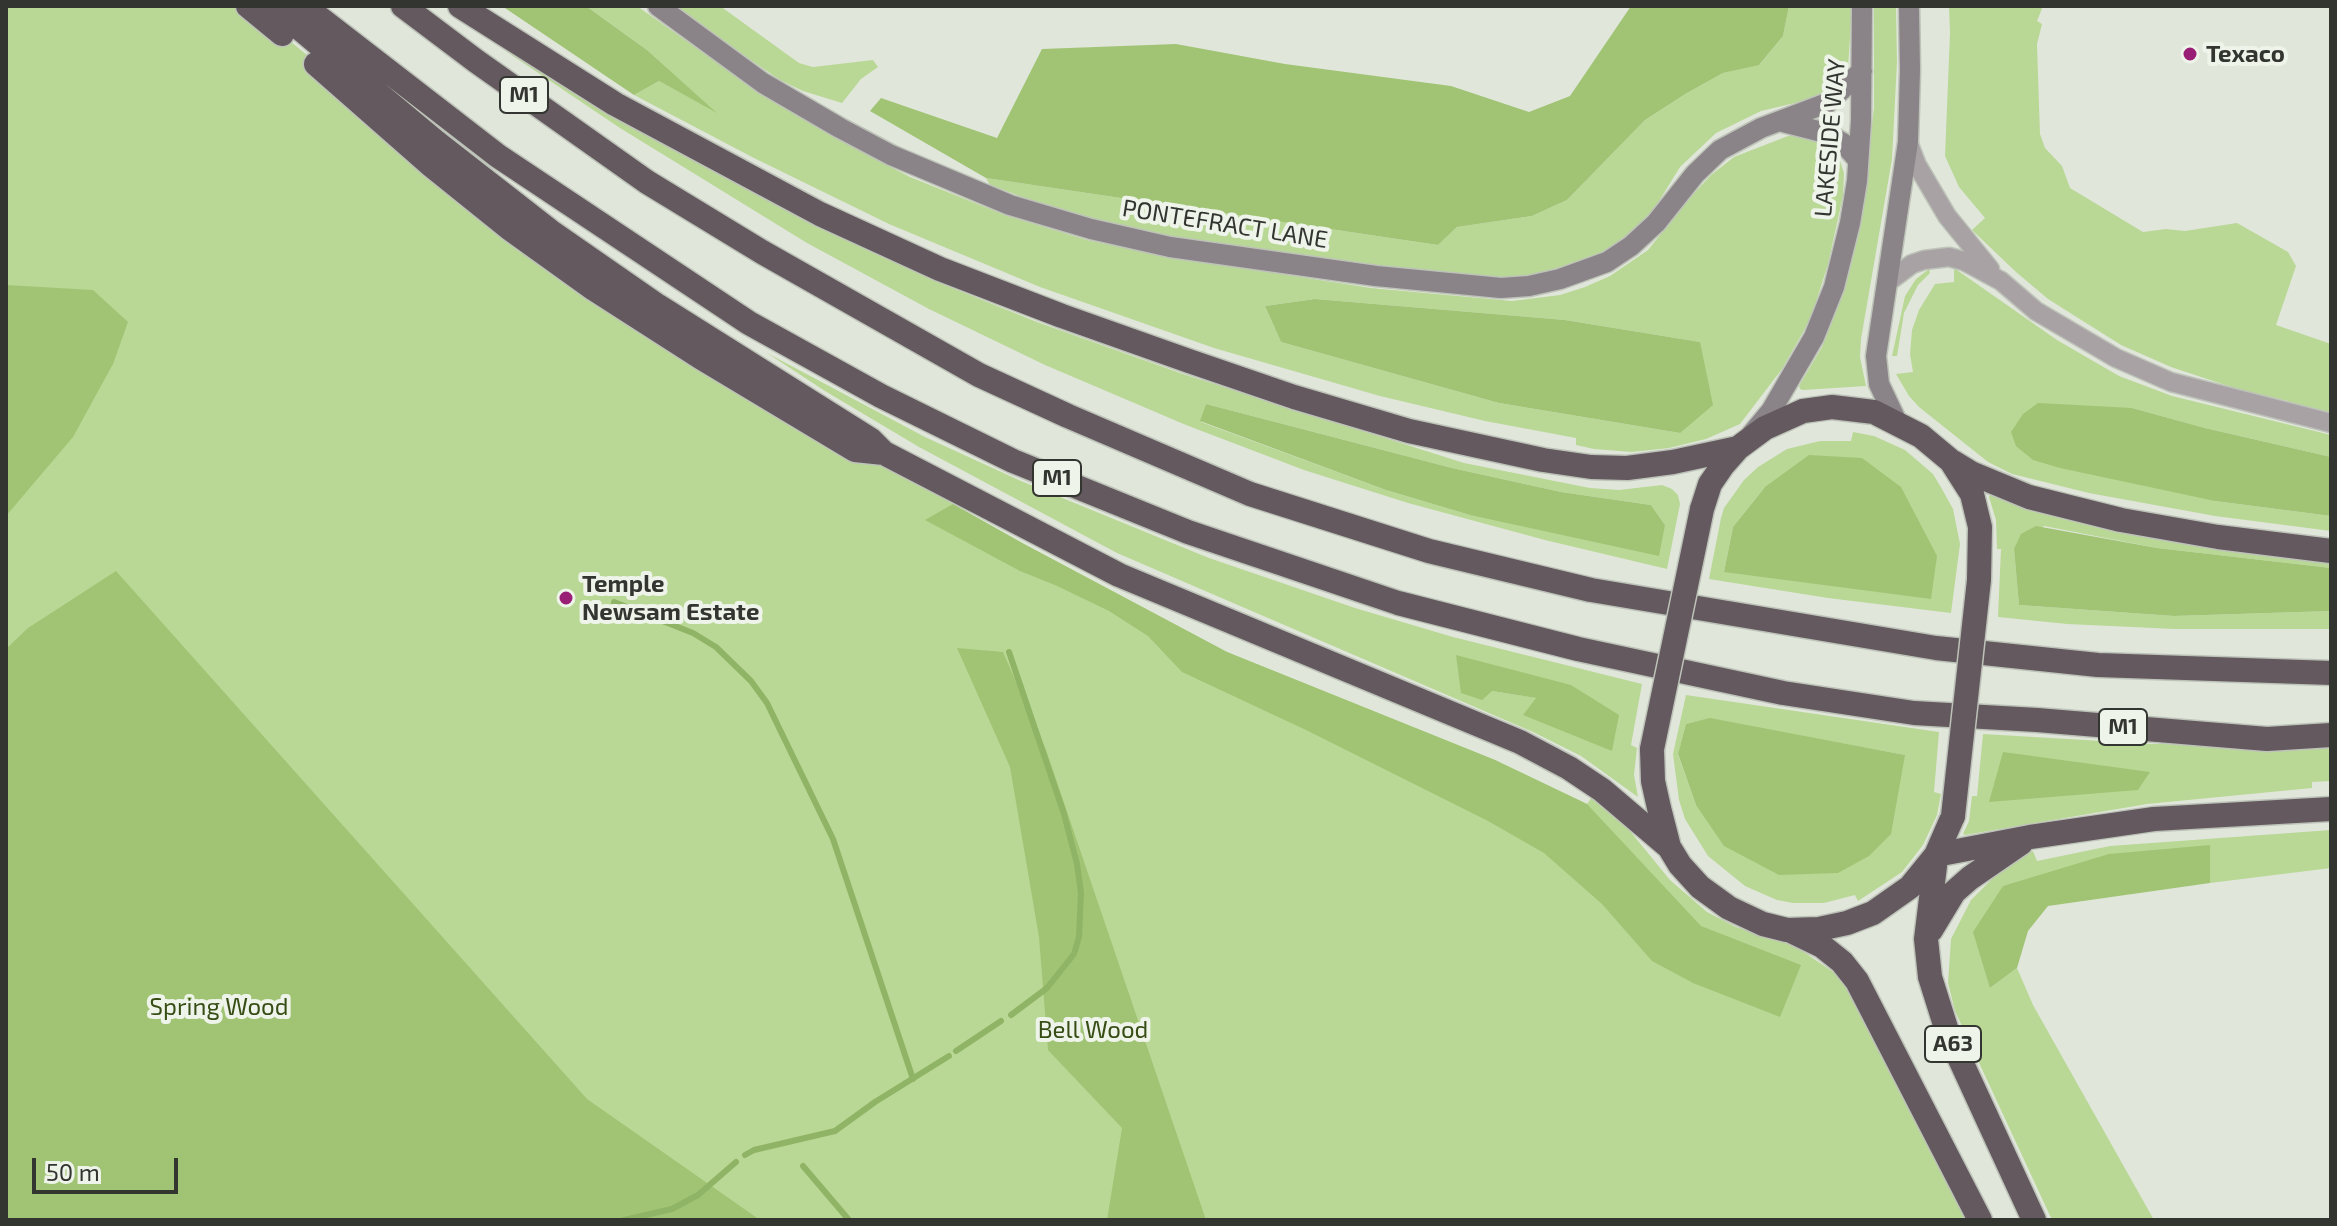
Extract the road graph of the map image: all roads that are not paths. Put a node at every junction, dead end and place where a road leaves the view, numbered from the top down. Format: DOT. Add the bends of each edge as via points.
graph roads {
  1 [pos="248,6"];
  2 [pos="273,6"];
  3 [pos="304,6"];
  4 [pos="403,6"];
  5 [pos="460,6"];
  6 [pos="658,6"];
  7 [pos="1862,6"];
  8 [pos="1909,6"];
  9 [pos="1862,71"];
  10 [pos="1783,122"];
  11 [pos="1908,142"];
  12 [pos="1858,160"];
  13 [pos="2001,281"];
  14 [pos="1888,282"];
  15 [pos="1897,422"];
  16 [pos="2331,423"];
  17 [pos="1742,445"];
  18 [pos="884,453"];
  19 [pos="1951,461"];
  20 [pos="2331,551"];
  21 [pos="2331,673"];
  22 [pos="2331,735"];
  23 [pos="2331,809"];
  24 [pos="2030,837"];
  25 [pos="1669,847"];
  26 [pos="1936,855"];
  27 [pos="1787,930"];
  28 [pos="1926,939"];
  29 [pos="1980,1220"];
  30 [pos="2034,1220"];
  1 -- 18 [label="highway, M1" via="432,166 594,289 855,450"];
  2 -- 18 [label="highway, M1" via="550,231"];
  3 -- 22 [label="highway, M1" via="498,156 749,323 1013,461 1188,532 1398,603 1783,693 1914,713 2267,739"];
  4 -- 21 [label="highway, M1" via="647,182 775,260 979,375 1250,494 1429,551 1591,590 1936,648 2098,665"];
  5 -- 17 [label="highway, M1" via="615,104 820,214 967,279 1234,376 1409,431 1559,463 1627,468"];
  6 -- 10 [label="street, PONTEFRACT LANE" via="763,83 840,128 996,199 1170,247 1376,276 1501,288 1581,273 1631,246 1720,150"];
  7 -- 9 [label="street, LAKESIDE WAY"];
  8 -- 11 [label="street"];
  9 -- 10 [label="street, PONTEFRACT LANE" via="1827,103"];
  9 -- 12 [label="street, LAKESIDE WAY"];
  10 -- 12 [label="street" via="1826,133"];
  11 -- 13 [label="street" via="1953,225"];
  11 -- 14 [label="street"];
  12 -- 17 [label="street, LAKESIDE WAY" via="1850,223 1834,287 1814,337 1771,411"];
  13 -- 14 [label="street" via="1974,264 1937,257 1912,264"];
  13 -- 16 [label="street" via="2074,335 2171,382"];
  14 -- 15 [label="street" via="1876,356 1879,384"];
  15 -- 17 [label="highway" via="1874,412 1832,407 1803,411"];
  15 -- 19 [label="highway"];
  17 -- 25 [label="highway, bridge" via="1710,484 1702,509 1652,749 1653,781"];
  18 -- 25 [label="highway, M1" via="1119,575 1520,742 1602,790"];
  19 -- 20 [label="highway" via="2029,497 2121,520"];
  19 -- 26 [label="highway, bridge" via="1972,494 1980,527 1979,580 1953,816"];
  23 -- 24 [label="highway" via="2154,819"];
  24 -- 26 [label="highway"];
  24 -- 28 [label="highway" via="1954,892"];
  25 -- 27 [label="highway" via="1700,887 1729,908"];
  26 -- 27 [label="highway" via="1910,887 1873,913 1819,929"];
  26 -- 28 [label="highway, A63"];
  27 -- 29 [label="highway, A63" via="1822,946 1857,981"];
  28 -- 30 [label="highway, A63" via="1930,977 1947,1031"];
}
